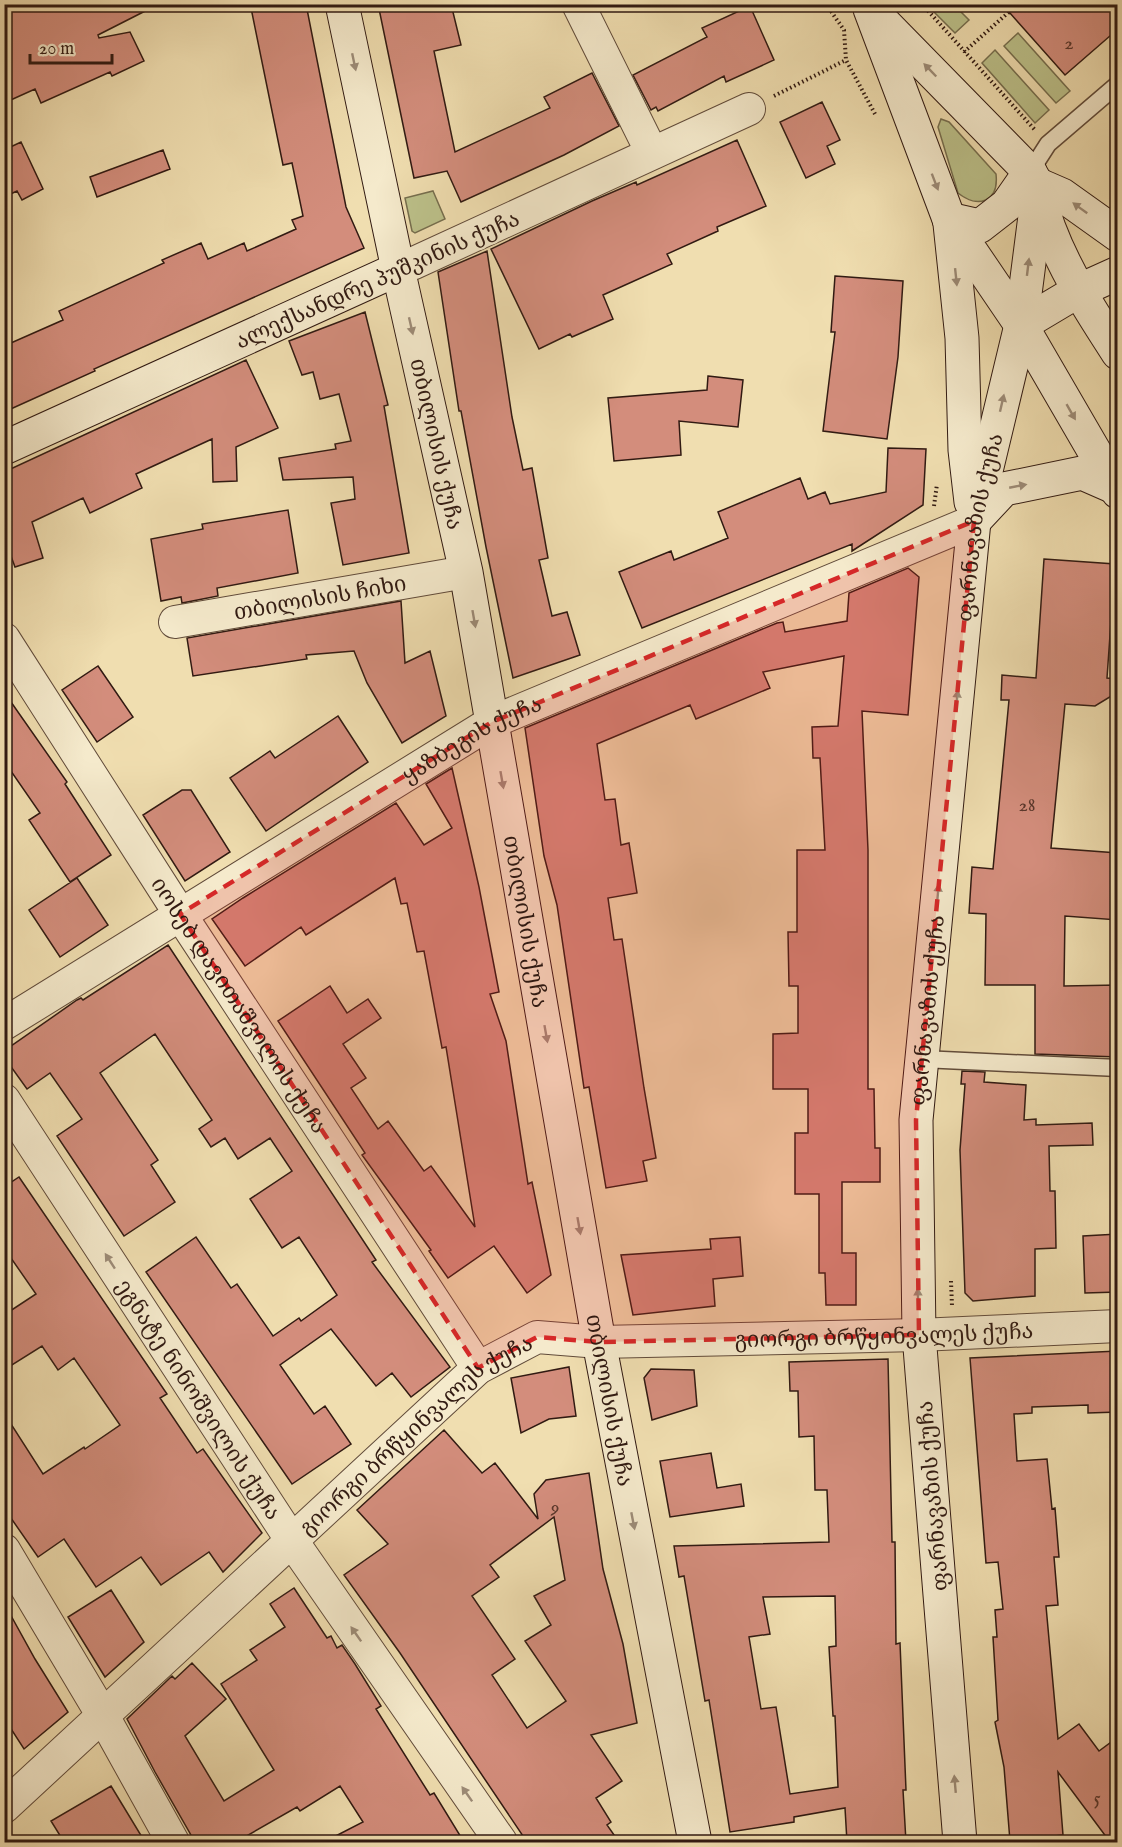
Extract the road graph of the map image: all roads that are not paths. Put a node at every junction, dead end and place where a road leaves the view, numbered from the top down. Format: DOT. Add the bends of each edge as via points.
graph roads {
  1 [pos="342,4"];
  2 [pos="578,4"];
  3 [pos="873,6"];
  4 [pos="1118,84"];
  5 [pos="749,109"];
  6 [pos="972,112"];
  7 [pos="923,148"];
  8 [pos="652,153"];
  9 [pos="1034,179"];
  10 [pos="950,219"];
  11 [pos="1118,235"];
  12 [pos="398,268"];
  13 [pos="1118,273"];
  14 [pos="1078,291"];
  15 [pos="1021,325"];
  16 [pos="1113,333"];
  17 [pos="4,448"];
  18 [pos="1116,490"];
  19 [pos="974,521"];
  20 [pos="466,572"];
  21 [pos="175,622"];
  22 [pos="4,639"];
  23 [pos="492,722"];
  24 [pos="180,914"];
  25 [pos="4,1024"];
  26 [pos="922,1059"];
  27 [pos="1118,1068"];
  28 [pos="4,1100"];
  29 [pos="1118,1326"];
  30 [pos="919,1335"];
  31 [pos="599,1342"];
  32 [pos="478,1368"];
  33 [pos="292,1541"];
  34 [pos="4,1550"];
  35 [pos="103,1716"];
  36 [pos="4,1806"];
  37 [pos="173,1842"];
  38 [pos="501,1842"];
  39 [pos="694,1842"];
  40 [pos="960,1842"];
  1 -- 12 [label="main road, თბილისის ქუჩა, one-way"];
  2 -- 8 [label="street"];
  6 -- 3 [label="main road, one-way"];
  3 -- 7 [label="main road"];
  4 -- 9 [label="lane" via="1048,144"];
  5 -- 8 [label="street, ალექსანდრე პუშკინის ქუჩა"];
  6 -- 7 [label="main road" via="946,110 931,118"];
  6 -- 9 [label="main road"];
  7 -- 10 [label="main road, one-way"];
  8 -- 12 [label="street, ალექსანდრე პუშკინის ქუჩა"];
  9 -- 10 [label="main road" via="980,226"];
  11 -- 9 [label="main road, one-way"];
  9 -- 14 [label="main road" via="1048,227"];
  15 -- 9 [label="main road, ფარნავაზის ქუჩა, one-way"];
  10 -- 15 [label="main road"];
  10 -- 19 [label="main road, one-way" via="962,338 965,450"];
  12 -- 17 [label="main road, ალექსანდრე პუშკინის ქუჩა"];
  12 -- 20 [label="main road, თბილისის ქუჩა, one-way"];
  13 -- 14 [label="main road"];
  14 -- 15 [label="main road"];
  14 -- 16 [label="main road"];
  15 -- 18 [label="main road, one-way"];
  19 -- 15 [label="main road, ფარნავაზის ქუჩა, one-way"];
  19 -- 18 [label="main road, one-way" via="1004,489 1082,474"];
  19 -- 23 [label="street, ყაზბეგის ქუჩა"];
  26 -- 19 [label="main road, ფარნავაზის ქუჩა, one-way"];
  20 -- 21 [label="street, თბილისის ჩიხი"];
  20 -- 23 [label="main road, თბილისის ქუჩა, one-way"];
  22 -- 24 [label="street, იოსებ დავითაშვილის ქუჩა"];
  23 -- 24 [label="street, ყაზბეგის ქუჩა"];
  23 -- 31 [label="main road, თბილისის ქუჩა, one-way"];
  24 -- 25 [label="street, ყაზბეგის ქუჩა"];
  24 -- 32 [label="street, იოსებ დავითაშვილის ქუჩა"];
  26 -- 27 [label="lane"];
  30 -- 26 [label="main road, ფარნავაზის ქუჩა, one-way" via="916,1120"];
  33 -- 28 [label="street, ეგნატე ნინოშვილის ქუჩა, one-way"];
  29 -- 30 [label="street, გიორგი ბრწყინვალეს ქუჩა"];
  30 -- 31 [label="street, გიორგი ბრწყინვალეს ქუჩა"];
  40 -- 30 [label="main road, ფარნავაზის ქუჩა, one-way"];
  31 -- 32 [label="street, გიორგი ბრწყინვალეს ქუჩა" via="537,1337"];
  31 -- 39 [label="main road, თბილისის ქუჩა, one-way"];
  32 -- 33 [label="street, გიორგი ბრწყინვალეს ქუჩა"];
  33 -- 35 [label="street, გიორგი ბრწყინვალეს ქუჩა"];
  38 -- 33 [label="street, ეგნატე ნინოშვილის ქუჩა, one-way"];
  34 -- 35 [label="street"];
  35 -- 36 [label="street, გიორგი ბრწყინვალეს ქუჩა"];
  35 -- 37 [label="street"];
}
